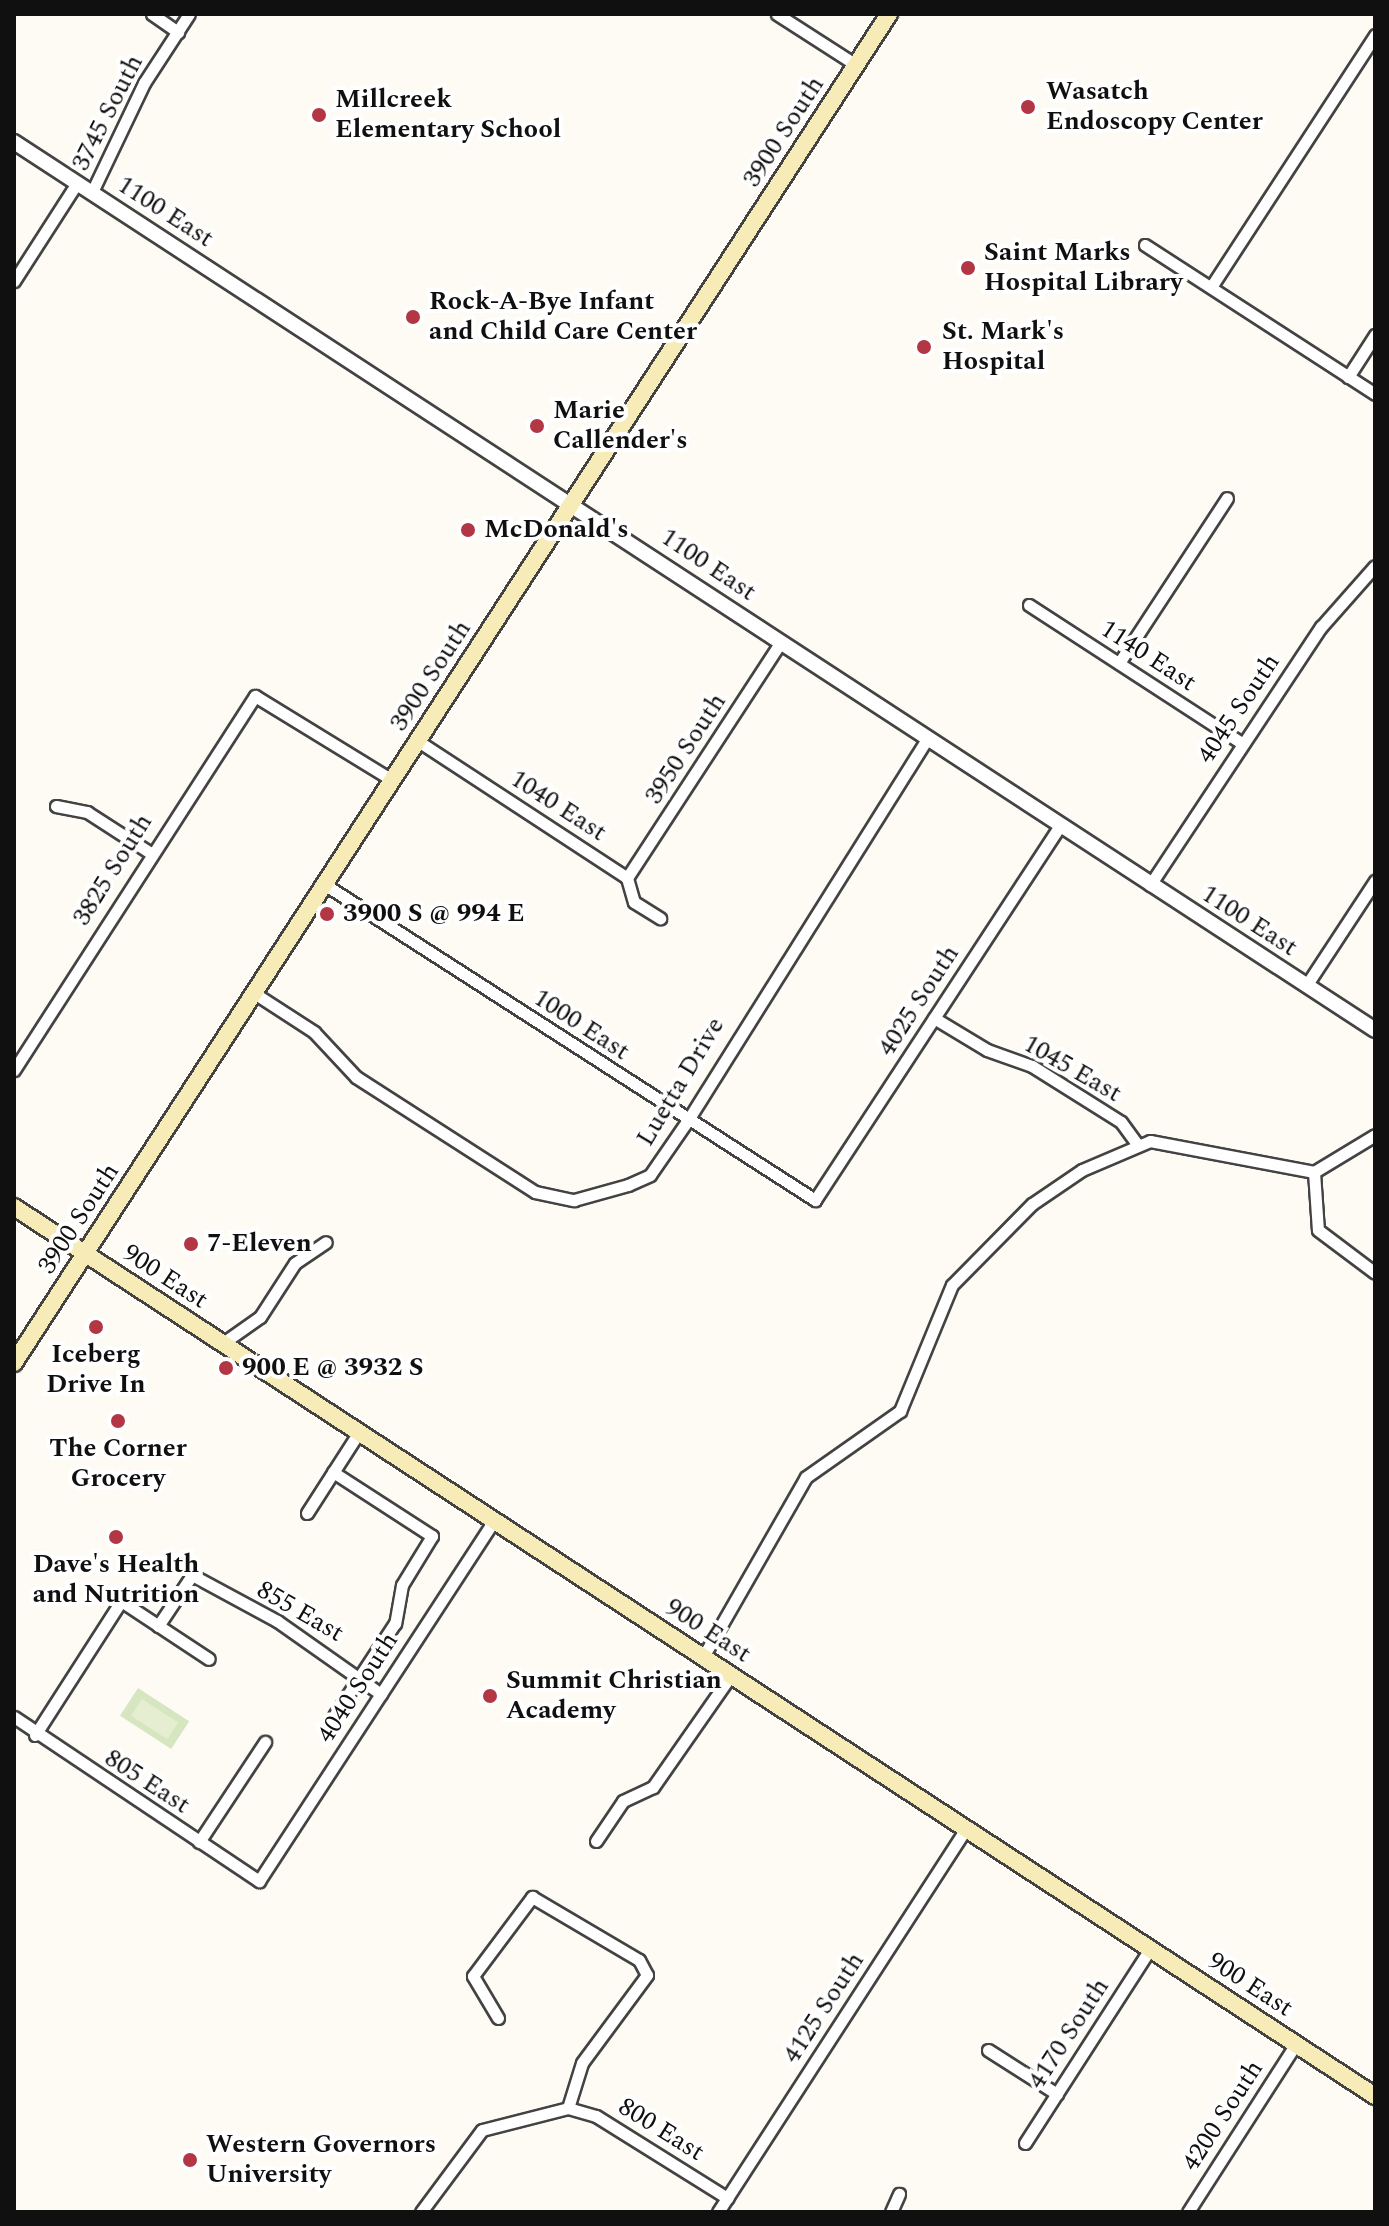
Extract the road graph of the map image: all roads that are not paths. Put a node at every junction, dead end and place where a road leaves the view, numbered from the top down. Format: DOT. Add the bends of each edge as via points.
graph roads {
  1 [pos="152,14"];
  2 [pos="189,14"];
  3 [pos="777,14"];
  4 [pos="889,14"];
  5 [pos="178,32"];
  6 [pos="1375,35"];
  7 [pos="856,65"];
  8 [pos="14,142"];
  9 [pos="77,183"];
  10 [pos="92,192"];
  11 [pos="1145,245"];
  12 [pos="14,281"];
  13 [pos="1211,287"];
  14 [pos="1375,335"];
  15 [pos="1348,377"];
  16 [pos="1375,394"];
  17 [pos="1227,498"];
  18 [pos="572,503"];
  19 [pos="1375,566"];
  20 [pos="1029,605"];
  21 [pos="780,643"];
  22 [pos="1119,663"];
  23 [pos="418,741"];
  24 [pos="926,741"];
  25 [pos="1243,744"];
  26 [pos="392,780"];
  27 [pos="56,806"];
  28 [pos="1060,826"];
  29 [pos="149,852"];
  30 [pos="627,878"];
  31 [pos="1375,881"];
  32 [pos="324,884"];
  33 [pos="1150,885"];
  34 [pos="660,918"];
  35 [pos="1306,986"];
  36 [pos="254,993"];
  37 [pos="934,1018"];
  38 [pos="1375,1030"];
  39 [pos="14,1070"];
  40 [pos="688,1120"];
  41 [pos="1375,1135"];
  42 [pos="1137,1144"];
  43 [pos="1314,1172"];
  44 [pos="815,1200"];
  45 [pos="14,1207"];
  46 [pos="326,1242"];
  47 [pos="85,1253"];
  48 [pos="1375,1273"];
  49 [pos="223,1343"];
  50 [pos="14,1363"];
  51 [pos="359,1432"];
  52 [pos="333,1472"];
  53 [pos="307,1513"];
  54 [pos="494,1520"];
  55 [pos="158,1626"];
  56 [pos="703,1657"];
  57 [pos="209,1659"];
  58 [pos="731,1675"];
  59 [pos="359,1679"];
  60 [pos="381,1694"];
  61 [pos="334,1716"];
  62 [pos="14,1717"];
  63 [pos="35,1735"];
  64 [pos="265,1742"];
  65 [pos="966,1828"];
  66 [pos="596,1841"];
  67 [pos="199,1842"];
  68 [pos="259,1881"];
  69 [pos="1150,1949"];
  70 [pos="498,2018"];
  71 [pos="1296,2044"];
  72 [pos="988,2050"];
  73 [pos="1057,2094"];
  74 [pos="1375,2096"];
  75 [pos="568,2108"];
  76 [pos="1025,2143"];
  77 [pos="899,2194"];
  78 [pos="727,2198"];
  79 [pos="421,2212"];
  80 [pos="718,2212"];
  81 [pos="891,2212"];
  82 [pos="1188,2212"];
  1 -- 5 [label="street"];
  2 -- 5 [label="street, 3745 South"];
  3 -- 7 [label="street"];
  4 -- 7 [label="main road, 3900 South"];
  5 -- 10 [label="street, 3745 South"];
  6 -- 13 [label="street"];
  7 -- 18 [label="main road, 3900 South"];
  8 -- 9 [label="street, 1100 East"];
  9 -- 10 [label="street, 1100 East"];
  9 -- 12 [label="street"];
  10 -- 18 [label="street, 1100 East"];
  11 -- 13 [label="street"];
  13 -- 15 [label="street"];
  14 -- 15 [label="street"];
  15 -- 16 [label="street"];
  17 -- 22 [label="street"];
  18 -- 21 [label="street, 1100 East"];
  18 -- 23 [label="main road, 3900 South"];
  19 -- 25 [label="street, 4045 South" via="1321,627"];
  20 -- 22 [label="street, 1140 East"];
  21 -- 24 [label="street, 1100 East"];
  21 -- 30 [label="street, 3950 South"];
  22 -- 25 [label="street, 1140 East"];
  23 -- 26 [label="main road, 3900 South"];
  23 -- 30 [label="street, 1040 East"];
  24 -- 28 [label="street, 1100 East"];
  24 -- 40 [label="street, Luetta Drive"];
  25 -- 33 [label="street, 4045 South"];
  26 -- 29 [label="street, 3825 South" via="255,696"];
  26 -- 32 [label="main road, 3900 South"];
  27 -- 29 [label="street" via="87,812"];
  28 -- 33 [label="street, 1100 East"];
  28 -- 37 [label="street, 4025 South"];
  29 -- 39 [label="street, 3825 South"];
  30 -- 34 [label="street, 1040 East" via="634,902"];
  31 -- 35 [label="street"];
  32 -- 36 [label="main road, 3900 South"];
  32 -- 40 [label="street, 1000 East"];
  33 -- 35 [label="street, 1100 East"];
  35 -- 38 [label="street, 1100 East"];
  36 -- 40 [label="street, Luetta Drive" via="314,1032 368,1086 520,1184 558,1199 597,1195 650,1175"];
  36 -- 47 [label="main road, 3900 South"];
  37 -- 42 [label="street, 1045 East" via="987,1050 1032,1066 1121,1122"];
  37 -- 44 [label="street, 4025 South"];
  40 -- 44 [label="street, 1000 East"];
  41 -- 43 [label="street"];
  42 -- 43 [label="street" via="1181,1141"];
  42 -- 56 [label="street" via="1050,1190 965,1270 943,1301 907,1402 811,1470"];
  43 -- 48 [label="street" via="1318,1230"];
  45 -- 47 [label="main road, 900 East"];
  46 -- 49 [label="street" via="295,1263 260,1317"];
  47 -- 49 [label="main road, 900 East"];
  47 -- 50 [label="main road, 3900 South"];
  49 -- 51 [label="main road, 900 East"];
  51 -- 52 [label="street"];
  51 -- 54 [label="main road, 900 East"];
  52 -- 53 [label="street"];
  52 -- 59 [label="street" via="432,1536 402,1585 399,1615"];
  54 -- 56 [label="main road, 900 East"];
  54 -- 60 [label="street, 4040 South"];
  55 -- 57 [label="street"];
  55 -- 59 [label="street, 855 East" via="192,1575 257,1609"];
  55 -- 63 [label="street" via="121,1601"];
  56 -- 58 [label="main road, 900 East"];
  58 -- 65 [label="main road, 900 East"];
  58 -- 66 [label="street" via="653,1787 623,1801"];
  59 -- 60 [label="street, 855 East"];
  59 -- 61 [label="street"];
  60 -- 68 [label="street, 4040 South"];
  62 -- 63 [label="street, 805 East"];
  63 -- 67 [label="street, 805 East"];
  64 -- 67 [label="street"];
  65 -- 69 [label="main road, 900 East"];
  65 -- 78 [label="street, 4125 South"];
  67 -- 68 [label="street, 805 East"];
  69 -- 71 [label="main road, 900 East"];
  69 -- 73 [label="street, 4170 South"];
  70 -- 75 [label="street" via="473,1976 532,1897 639,1960 647,1975 582,2063"];
  71 -- 74 [label="main road, 900 East"];
  71 -- 82 [label="street, 4200 South"];
  72 -- 73 [label="street"];
  73 -- 76 [label="street, 4170 South"];
  75 -- 78 [label="street, 800 East" via="596,2116"];
  75 -- 79 [label="street" via="482,2130"];
  77 -- 81 [label="street"];
  78 -- 80 [label="street, 4125 South"];
}
